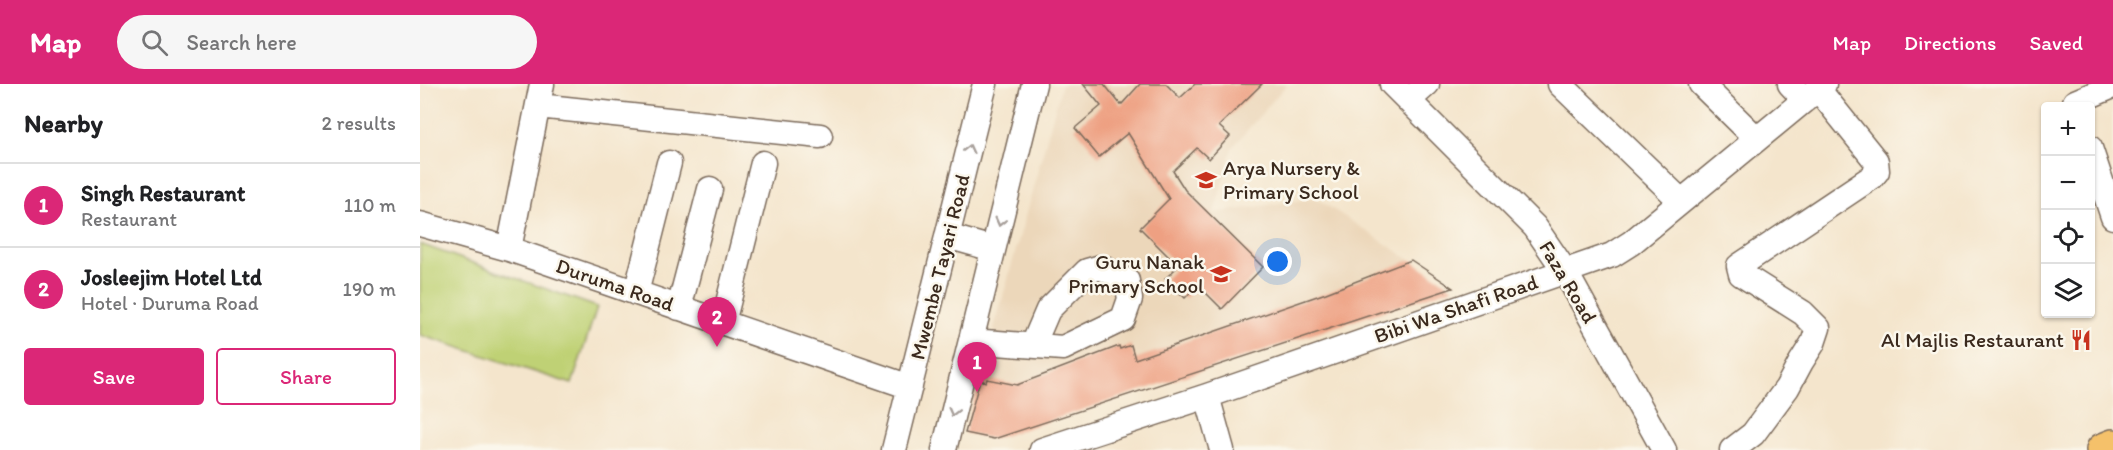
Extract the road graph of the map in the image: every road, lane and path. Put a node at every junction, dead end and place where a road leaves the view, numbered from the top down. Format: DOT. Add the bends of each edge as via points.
graph roads {
  1 [pos="985,84"];
  2 [pos="1034,84"];
  3 [pos="1427,84"];
  4 [pos="1560,84"];
  5 [pos="1701,84"];
  6 [pos="2113,86"];
  7 [pos="1809,89"];
  8 [pos="1401,92"];
  9 [pos="540,95"];
  10 [pos="2073,97"];
  11 [pos="820,136"];
  12 [pos="1756,138"];
  13 [pos="2094,156"];
  14 [pos="669,163"];
  15 [pos="763,163"];
  16 [pos="710,189"];
  17 [pos="1681,201"];
  18 [pos="2113,217"];
  19 [pos="420,224"];
  20 [pos="947,236"];
  21 [pos="509,249"];
  22 [pos="993,249"];
  23 [pos="1565,271"];
  24 [pos="636,292"];
  25 [pos="679,308"];
  26 [pos="723,323"];
  27 [pos="970,341"];
  28 [pos="1033,345"];
  29 [pos="909,387"];
  30 [pos="1207,396"];
  31 [pos="2113,446"];
  32 [pos="894,450"];
  33 [pos="944,450"];
  34 [pos="1042,450"];
  35 [pos="1222,450"];
  36 [pos="1664,450"];
  37 [pos="1732,450"];
  38 [pos="2103,450"];
  20 -- 1 [label="street, Mwembe Tayari Road, one-way"];
  2 -- 22 [label="street, one-way"];
  3 -- 8 [label="street"];
  4 -- 17 [label="street"];
  5 -- 12 [label="street"];
  6 -- 10 [label="street"];
  7 -- 12 [label="street, Bibi Wa Shafi Road"];
  7 -- 37 [label="street" via="1876,161 1877,171 1739,266 1741,274 1803,313 1818,328 1776,404 1754,434"];
  8 -- 23 [label="street, Faza Road" via="1534,227"];
  9 -- 11 [label="street"];
  9 -- 21 [label="street"];
  12 -- 17 [label="street, Bibi Wa Shafi Road"];
  13 -- 18 [label="street"];
  14 -- 24 [label="street"];
  15 -- 26 [label="street"];
  16 -- 25 [label="street"];
  17 -- 23 [label="street, Bibi Wa Shafi Road" via="1622,250"];
  19 -- 21 [label="street, Duruma Road"];
  20 -- 22 [label="street"];
  20 -- 29 [label="street, Mwembe Tayari Road"];
  21 -- 24 [label="street, Duruma Road"];
  22 -- 27 [label="street"];
  23 -- 30 [label="street, Bibi Wa Shafi Road"];
  23 -- 36 [label="street, Faza Road"];
  24 -- 25 [label="street, Duruma Road"];
  25 -- 26 [label="street, Duruma Road"];
  26 -- 29 [label="street, Duruma Road"];
  27 -- 28 [label="street"];
  27 -- 33 [label="street, one-way"];
  29 -- 32 [label="street, Mwembe Tayari Road"];
  30 -- 34 [label="street, Bibi Wa Shafi Road"];
  30 -- 35 [label="street"];
  31 -- 38 [label="highway"];
}
